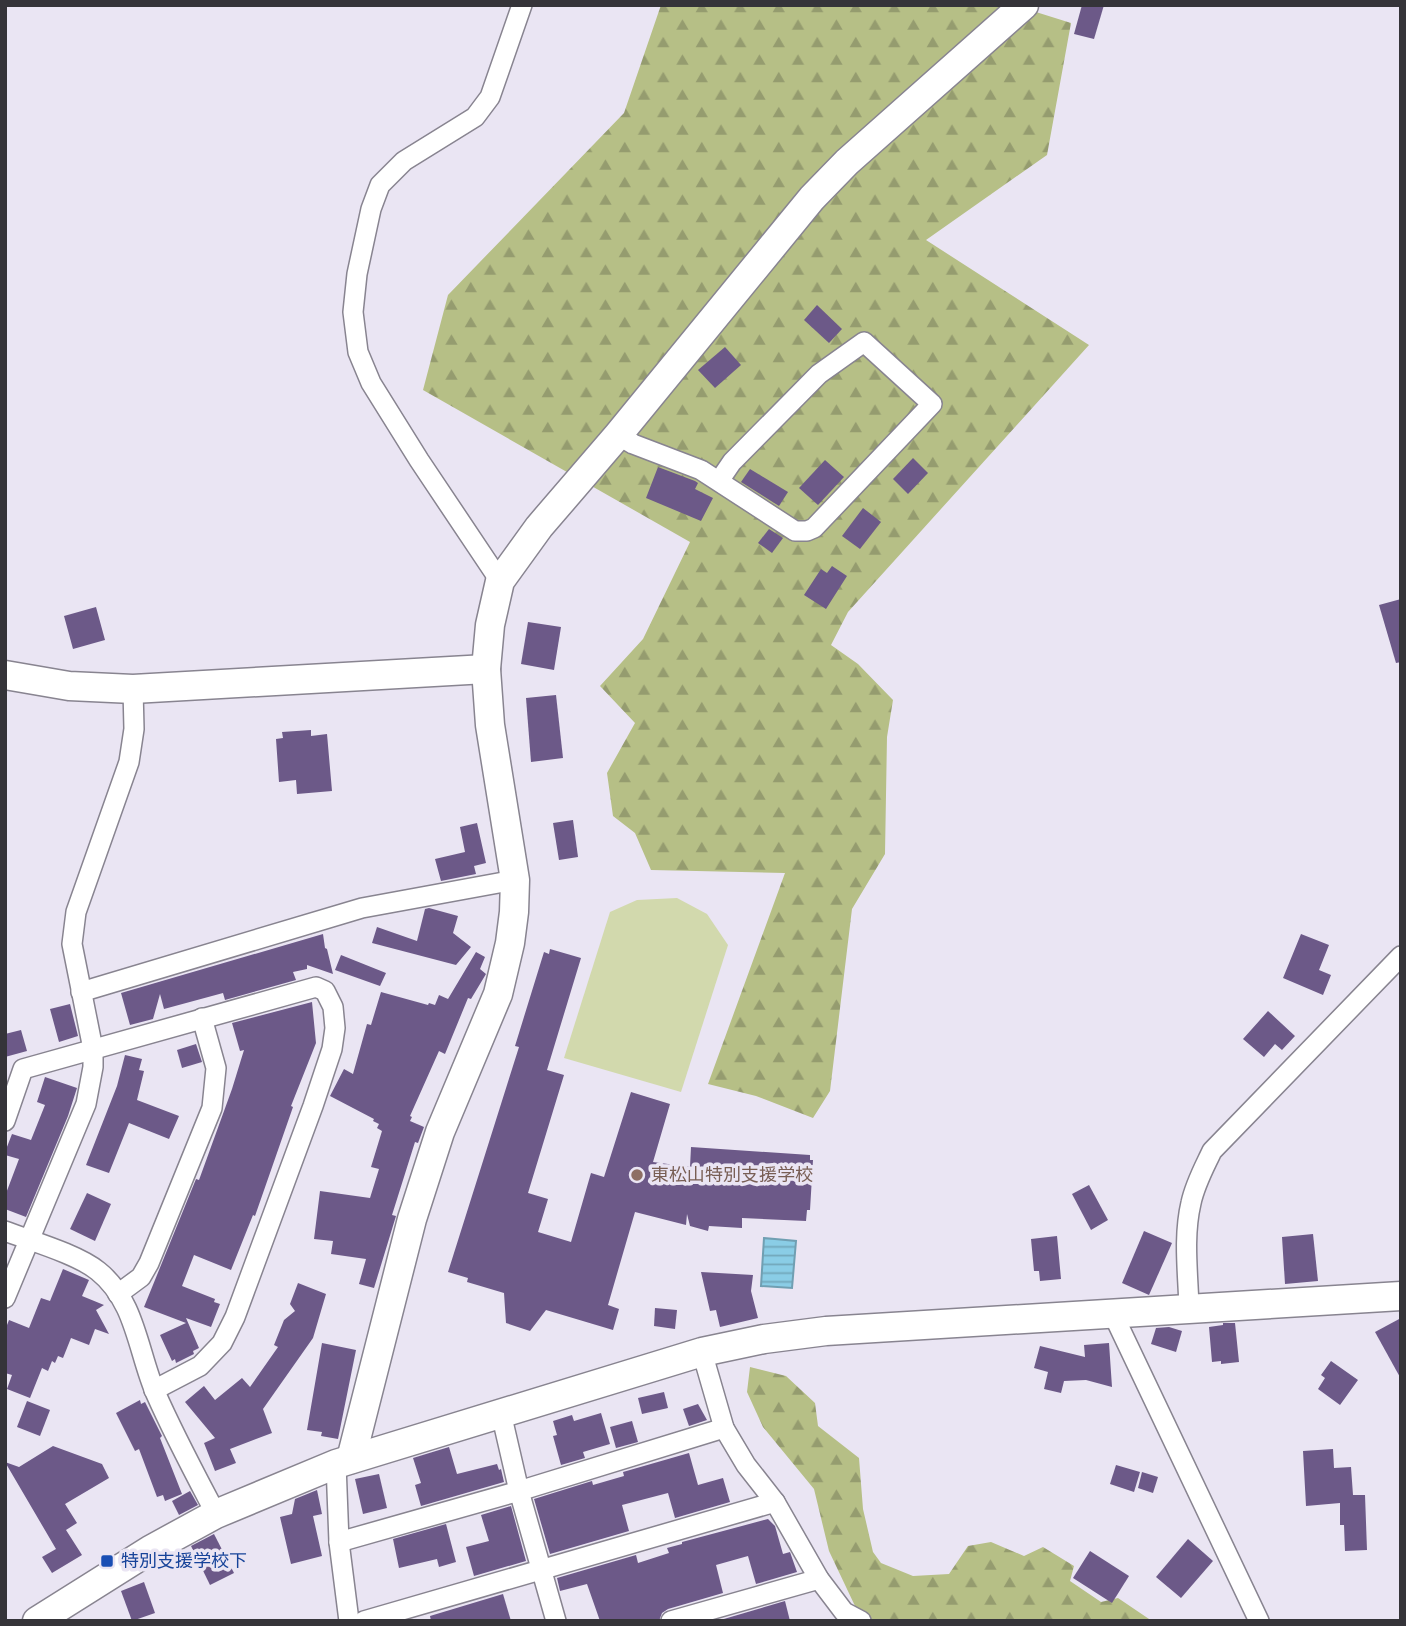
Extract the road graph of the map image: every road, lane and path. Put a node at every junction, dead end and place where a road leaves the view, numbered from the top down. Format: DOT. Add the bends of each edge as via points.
graph roads {
  1 [pos="522,5"];
  2 [pos="1024,5"];
  3 [pos="618,435"];
  4 [pos="719,481"];
  5 [pos="500,581"];
  6 [pos="486,669"];
  7 [pos="5,676"];
  8 [pos="132,689"];
  9 [pos="515,880"];
  10 [pos="1401,956"];
  11 [pos="81,992"];
  12 [pos="202,1018"];
  13 [pos="93,1049"];
  14 [pos="5,1121"];
  15 [pos="5,1231"];
  16 [pos="29,1240"];
  17 [pos="118,1294"];
  18 [pos="1401,1296"];
  19 [pos="5,1298"];
  20 [pos="1189,1308"];
  21 [pos="1112,1312"];
  22 [pos="702,1352"];
  23 [pos="154,1390"];
  24 [pos="501,1413"];
  25 [pos="724,1428"];
  26 [pos="343,1461"];
  27 [pos="519,1491"];
  28 [pos="775,1502"];
  29 [pos="216,1514"];
  30 [pos="340,1542"];
  31 [pos="542,1570"];
  32 [pos="819,1579"];
  33 [pos="37,1621"];
  34 [pos="349,1621"];
  35 [pos="364,1621"];
  36 [pos="556,1621"];
  37 [pos="671,1621"];
  38 [pos="861,1621"];
  39 [pos="1259,1621"];
  1 -- 5 [label="street" via="490,97 475,117 404,160 380,185 370,209 353,312 358,352 371,383"];
  2 -- 3 [label="street" via="812,198"];
  3 -- 4 [label="street"];
  3 -- 5 [label="street" via="539,527"];
  4 -- 4 [label="street" via="795,530 807,531 932,404 864,342 819,374"];
  5 -- 6 [label="street"];
  6 -- 8 [label="street"];
  6 -- 9 [label="street" via="490,725"];
  7 -- 8 [label="street"];
  8 -- 11 [label="street" via="134,729 129,762 76,912 72,944"];
  9 -- 11 [label="street" via="362,908"];
  9 -- 26 [label="street" via="510,943 498,994 440,1132"];
  10 -- 20 [label="street" via="1212,1151 1191,1203 1186,1237"];
  11 -- 13 [label="street"];
  12 -- 13 [label="street"];
  12 -- 17 [label="street" via="216,1068 212,1108 149,1263 141,1278"];
  12 -- 23 [label="street" via="316,987 325,991 333,1007 335,1028 313,1106 235,1317 222,1343 201,1366"];
  13 -- 14 [label="street" via="23,1069"];
  13 -- 16 [label="street" via="86,1104"];
  15 -- 16 [label="street"];
  16 -- 17 [label="street" via="82,1261"];
  16 -- 19 [label="street"];
  17 -- 23 [label="street" via="126,1305"];
  18 -- 20 [label="street"];
  20 -- 21 [label="street"];
  21 -- 22 [label="street" via="826,1331"];
  21 -- 39 [label="street"];
  22 -- 24 [label="street"];
  22 -- 25 [label="street"];
  23 -- 29 [label="street"];
  24 -- 26 [label="street"];
  24 -- 27 [label="street"];
  25 -- 27 [label="street"];
  25 -- 28 [label="street"];
  26 -- 29 [label="street"];
  26 -- 30 [label="street"];
  27 -- 30 [label="street"];
  27 -- 31 [label="street"];
  28 -- 31 [label="street"];
  28 -- 32 [label="street"];
  29 -- 33 [label="street"];
  30 -- 34 [label="street"];
  31 -- 35 [label="street"];
  31 -- 36 [label="street"];
  32 -- 37 [label="street"];
  32 -- 38 [label="street" via="844,1612"];
}
